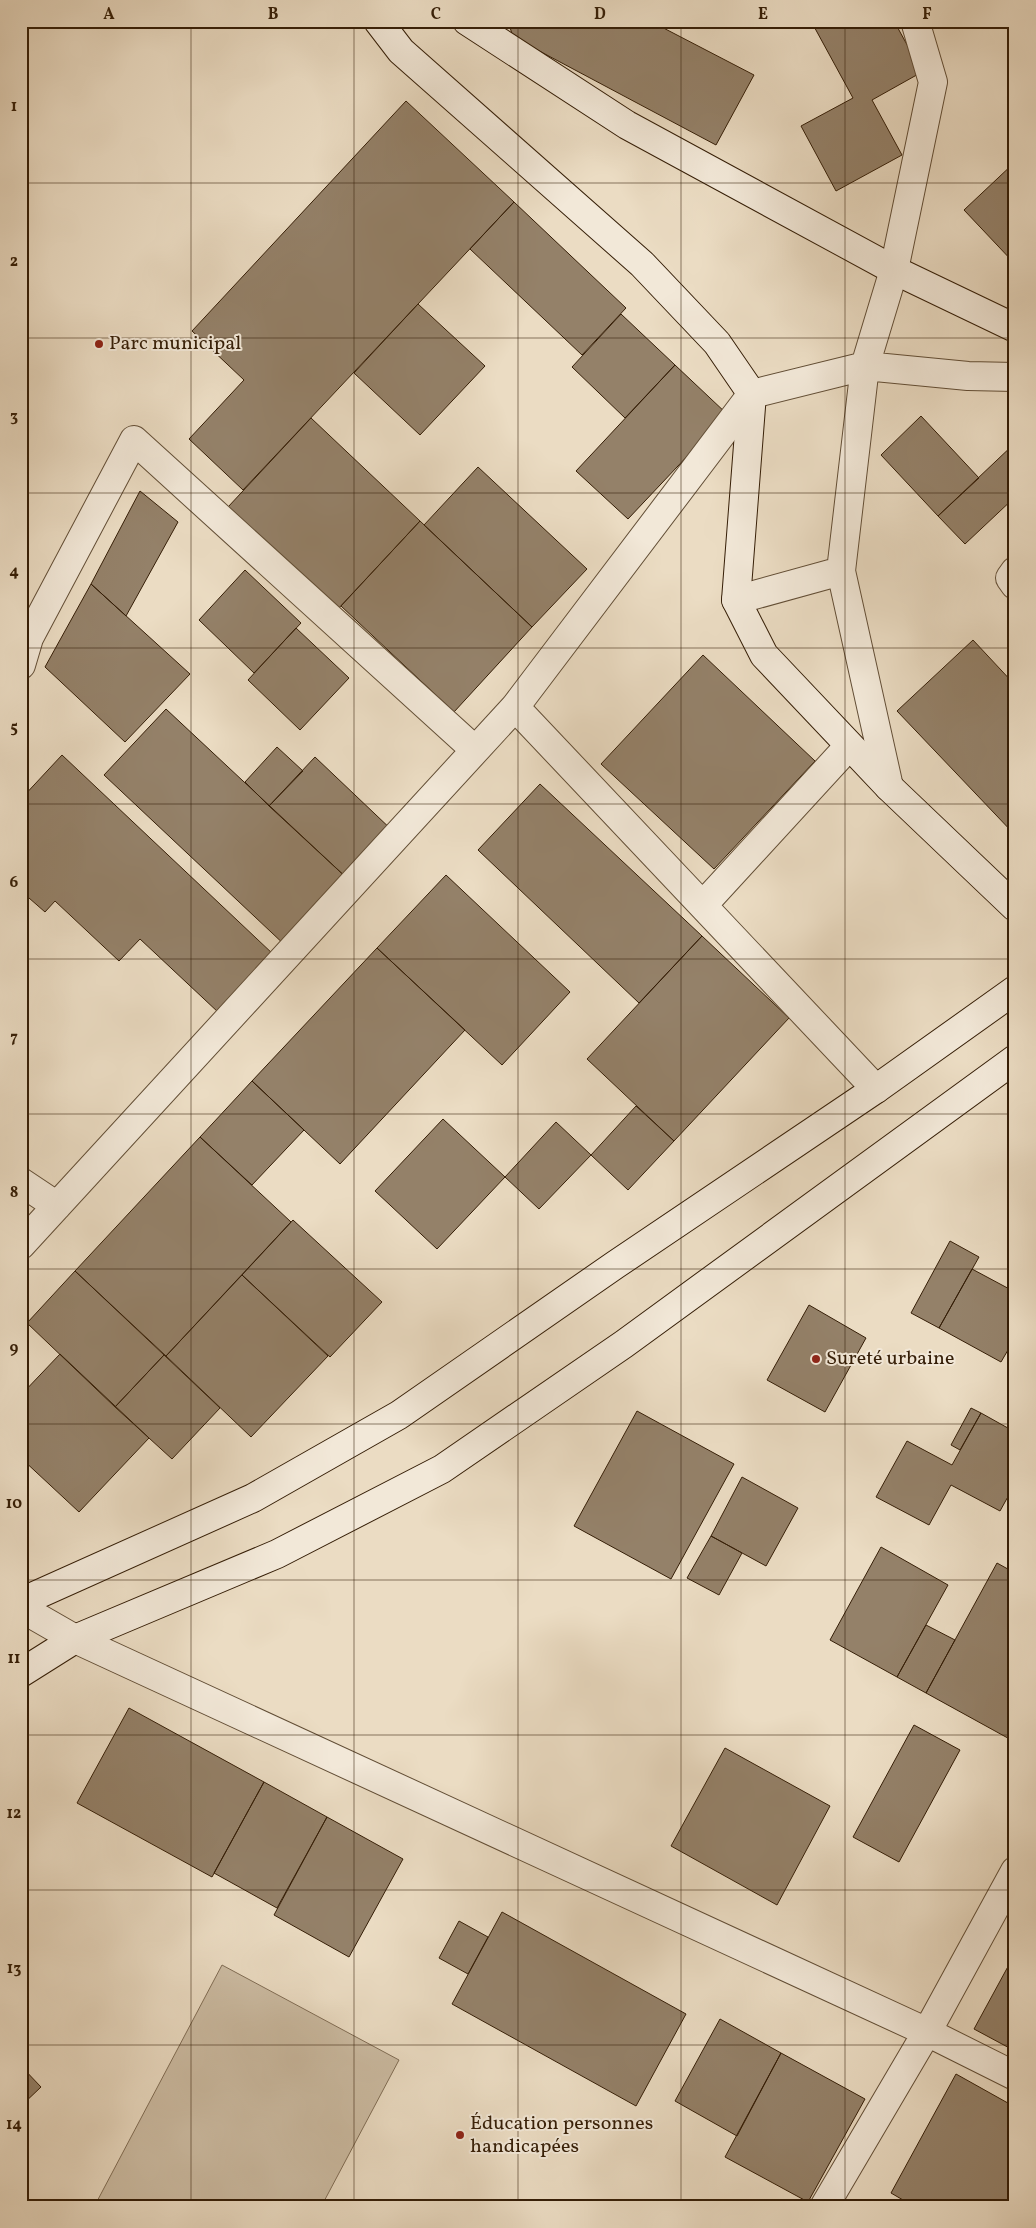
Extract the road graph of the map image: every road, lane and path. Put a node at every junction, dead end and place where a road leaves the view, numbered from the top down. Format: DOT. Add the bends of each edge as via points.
graph roads {
  1 [pos="378,21"];
  2 [pos="467,21"];
  3 [pos="924,23"];
  4 [pos="894,270"];
  5 [pos="1015,328"];
  6 [pos="866,366"];
  7 [pos="1015,377"];
  8 [pos="752,394"];
  9 [pos="841,571"];
  10 [pos="1015,571"];
  11 [pos="1015,585"];
  12 [pos="736,600"];
  13 [pos="21,665"];
  14 [pos="515,706"];
  15 [pos="850,746"];
  16 [pos="475,750"];
  17 [pos="889,787"];
  18 [pos="703,905"];
  19 [pos="1015,907"];
  20 [pos="1015,990"];
  21 [pos="1015,1059"];
  22 [pos="876,1089"];
  23 [pos="21,1182"];
  24 [pos="57,1206"];
  25 [pos="21,1245"];
  26 [pos="21,1602"];
  27 [pos="21,1608"];
  28 [pos="75,1639"];
  29 [pos="21,1673"];
  30 [pos="1015,1871"];
  31 [pos="927,2032"];
  32 [pos="1015,2076"];
  33 [pos="824,2207"];
  1 -- 8 [label="street" via="400,51 642,264 717,343"];
  2 -- 4 [label="street" via="627,124"];
  3 -- 4 [label="street" via="933,82"];
  4 -- 5 [label="street"];
  4 -- 6 [label="street"];
  6 -- 7 [label="street"];
  6 -- 8 [label="street"];
  6 -- 9 [label="street"];
  8 -- 12 [label="street"];
  8 -- 14 [label="street"];
  9 -- 12 [label="street"];
  9 -- 17 [label="street"];
  10 -- 11 [label="street" via="1010,578"];
  12 -- 15 [label="street" via="764,655"];
  13 -- 16 [label="street" via="29,638 134,440"];
  14 -- 16 [label="street"];
  14 -- 18 [label="street"];
  15 -- 17 [label="street"];
  15 -- 18 [label="street"];
  16 -- 24 [label="street"];
  17 -- 19 [label="street"];
  18 -- 22 [label="street"];
  20 -- 22 [label="street"];
  21 -- 28 [label="street" via="624,1344 442,1468 277,1554"];
  22 -- 26 [label="street" via="399,1415 253,1498"];
  23 -- 24 [label="street"];
  24 -- 25 [label="street"];
  27 -- 28 [label="street"];
  28 -- 29 [label="street"];
  28 -- 31 [label="street"];
  30 -- 31 [label="street"];
  31 -- 32 [label="street"];
  31 -- 33 [label="street"];
}
